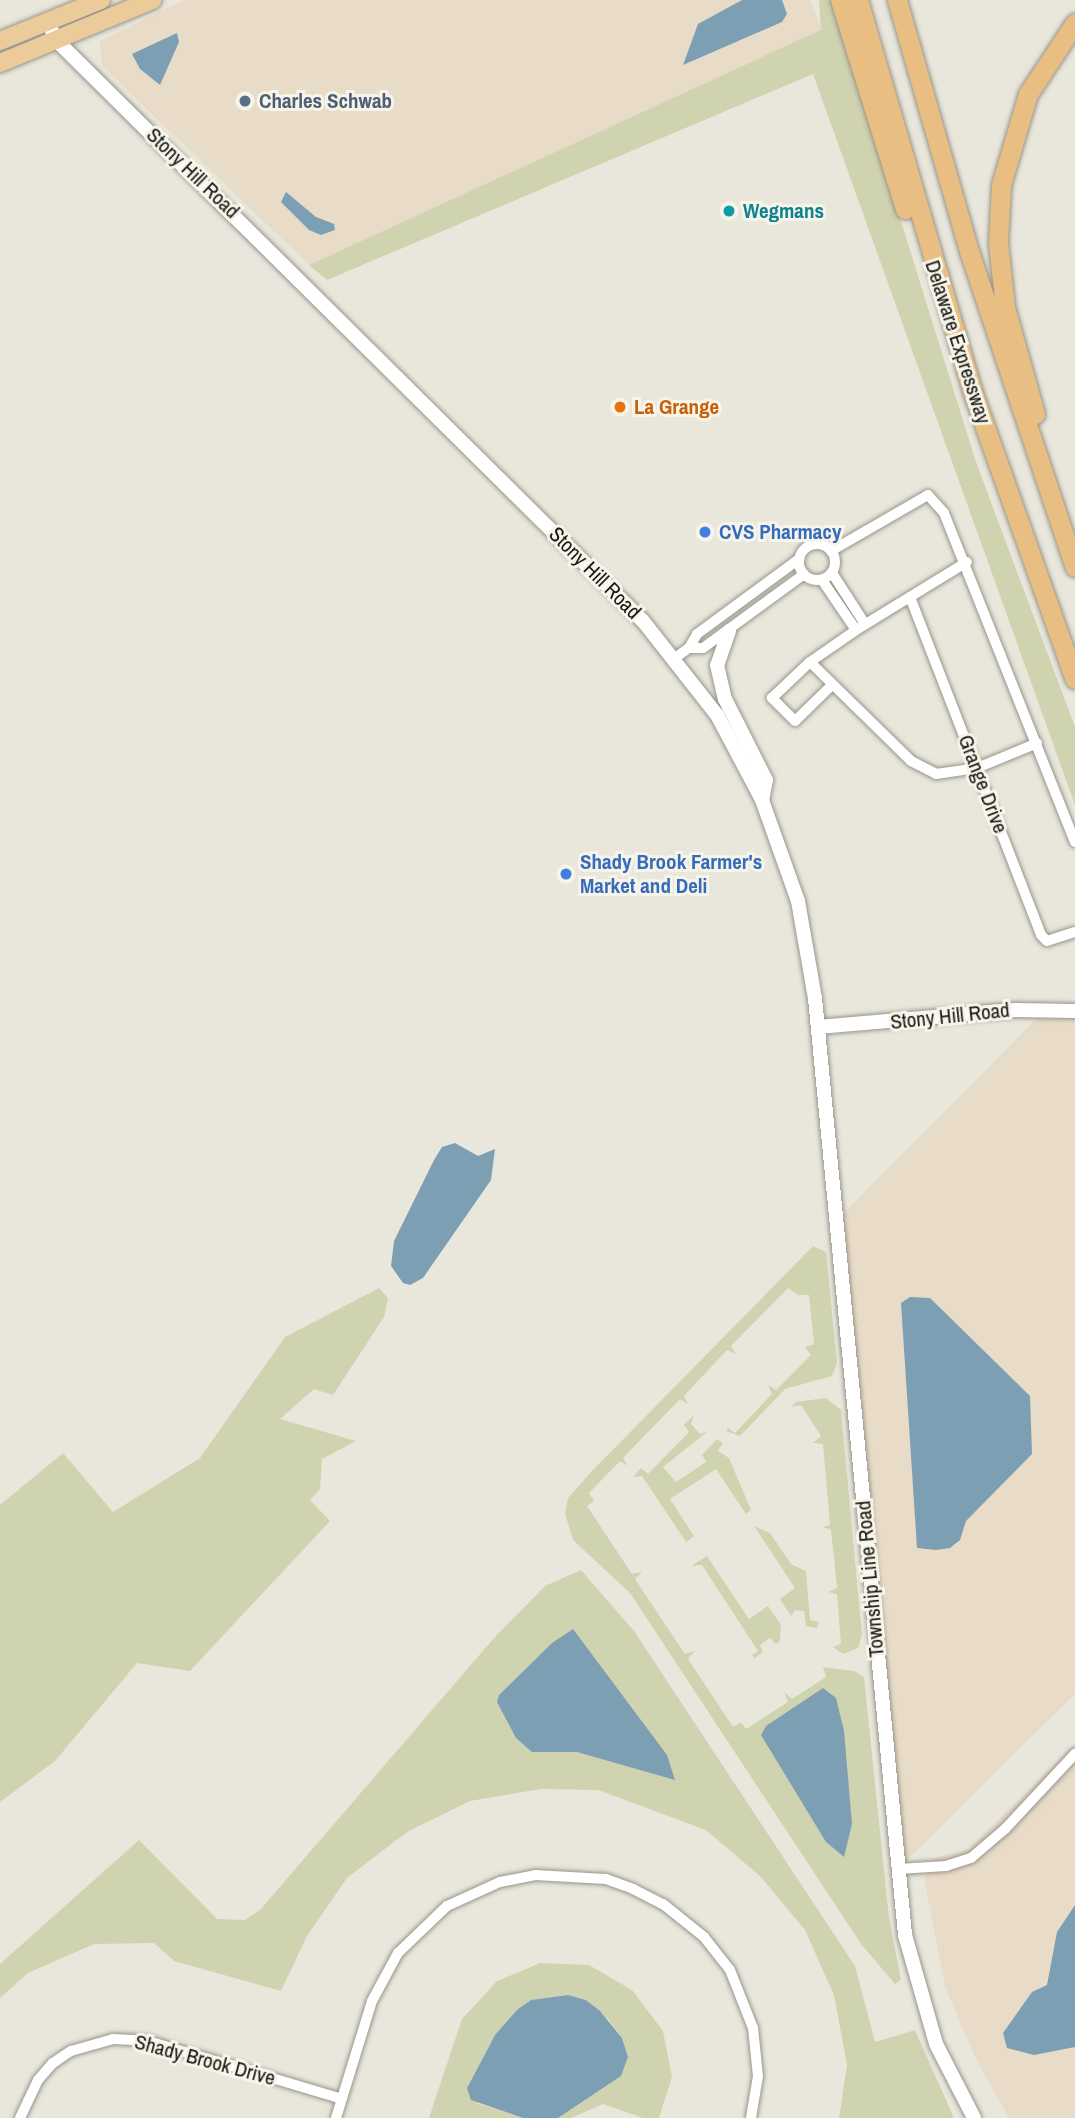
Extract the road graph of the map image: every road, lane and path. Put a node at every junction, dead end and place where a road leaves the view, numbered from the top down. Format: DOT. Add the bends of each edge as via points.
graph roads {
  1 [pos="101,0"];
  2 [pos="152,0"];
  3 [pos="840,0"];
  4 [pos="858,0"];
  5 [pos="897,0"];
  6 [pos="48,23"];
  7 [pos="1075,23"];
  8 [pos="0,41"];
  9 [pos="57,41"];
  10 [pos="0,63"];
  11 [pos="942,293"];
  12 [pos="1075,538"];
  13 [pos="831,551"];
  14 [pos="799,559"];
  15 [pos="967,562"];
  16 [pos="1075,567"];
  17 [pos="804,574"];
  18 [pos="827,576"];
  19 [pos="910,597"];
  20 [pos="861,627"];
  21 [pos="729,631"];
  22 [pos="689,648"];
  23 [pos="675,658"];
  24 [pos="810,662"];
  25 [pos="1075,679"];
  26 [pos="831,686"];
  27 [pos="1037,743"];
  28 [pos="977,768"];
  29 [pos="762,800"];
  30 [pos="1075,842"];
  31 [pos="1075,932"];
  32 [pos="1075,1010"];
  33 [pos="818,1027"];
  34 [pos="1075,1754"];
  35 [pos="898,1869"];
  36 [pos="342,2099"];
  37 [pos="20,2118"];
  38 [pos="337,2118"];
  39 [pos="751,2118"];
  40 [pos="974,2118"];
  1 -- 6 [label="highway"];
  2 -- 9 [label="highway"];
  3 -- 11 [label="highway" via="895,186"];
  4 -- 11 [label="highway, Delaware Expressway"];
  5 -- 16 [label="highway, Delaware Expressway" via="969,250"];
  6 -- 8 [label="highway"];
  6 -- 9 [label="street, Stony Hill Road"];
  7 -- 12 [label="highway" via="1042,70 1018,122 1001,185 999,243 1005,307"];
  9 -- 10 [label="highway"];
  9 -- 23 [label="street, Stony Hill Road" via="371,348"];
  11 -- 25 [label="highway, Delaware Expressway"];
  13 -- 14 [label="street" via="821,544 809,545"];
  13 -- 15 [label="street" via="929,495 951,522"];
  13 -- 18 [label="street" via="835,562"];
  14 -- 17 [label="street"];
  14 -- 22 [label="street" via="697,634"];
  15 -- 19 [label="street"];
  15 -- 27 [label="street"];
  17 -- 18 [label="street"];
  17 -- 21 [label="street"];
  18 -- 20 [label="street"];
  19 -- 20 [label="street"];
  19 -- 28 [label="street, Grange Drive"];
  20 -- 24 [label="street"];
  21 -- 22 [label="street" via="703,648"];
  21 -- 29 [label="street" via="717,665 725,699 766,780"];
  22 -- 23 [label="street"];
  23 -- 29 [label="street, Stony Hill Road" via="724,726"];
  24 -- 26 [label="street"];
  24 -- 26 [label="street" via="772,698 795,721"];
  26 -- 28 [label="street" via="911,761 936,774"];
  27 -- 28 [label="street"];
  27 -- 30 [label="street"];
  28 -- 31 [label="street, Grange Drive" via="1041,935 1058,940"];
  29 -- 33 [label="street, Stony Hill Road" via="798,901"];
  32 -- 33 [label="street, Stony Hill Road" via="1016,1010"];
  33 -- 35 [label="street, Township Line Road"];
  34 -- 35 [label="street" via="971,1858 946,1866"];
  35 -- 40 [label="street, Township Line Road" via="905,1935 924,2011"];
  36 -- 37 [label="street, Shady Brook Drive" via="148,2041 113,2039 71,2051 53,2063 38,2080"];
  36 -- 38 [label="street"];
  36 -- 39 [label="street" via="382,1978 419,1928 447,1906 500,1882 571,1875 606,1880 663,1904 718,1954 742,1994 756,2043 757,2090"];
}
